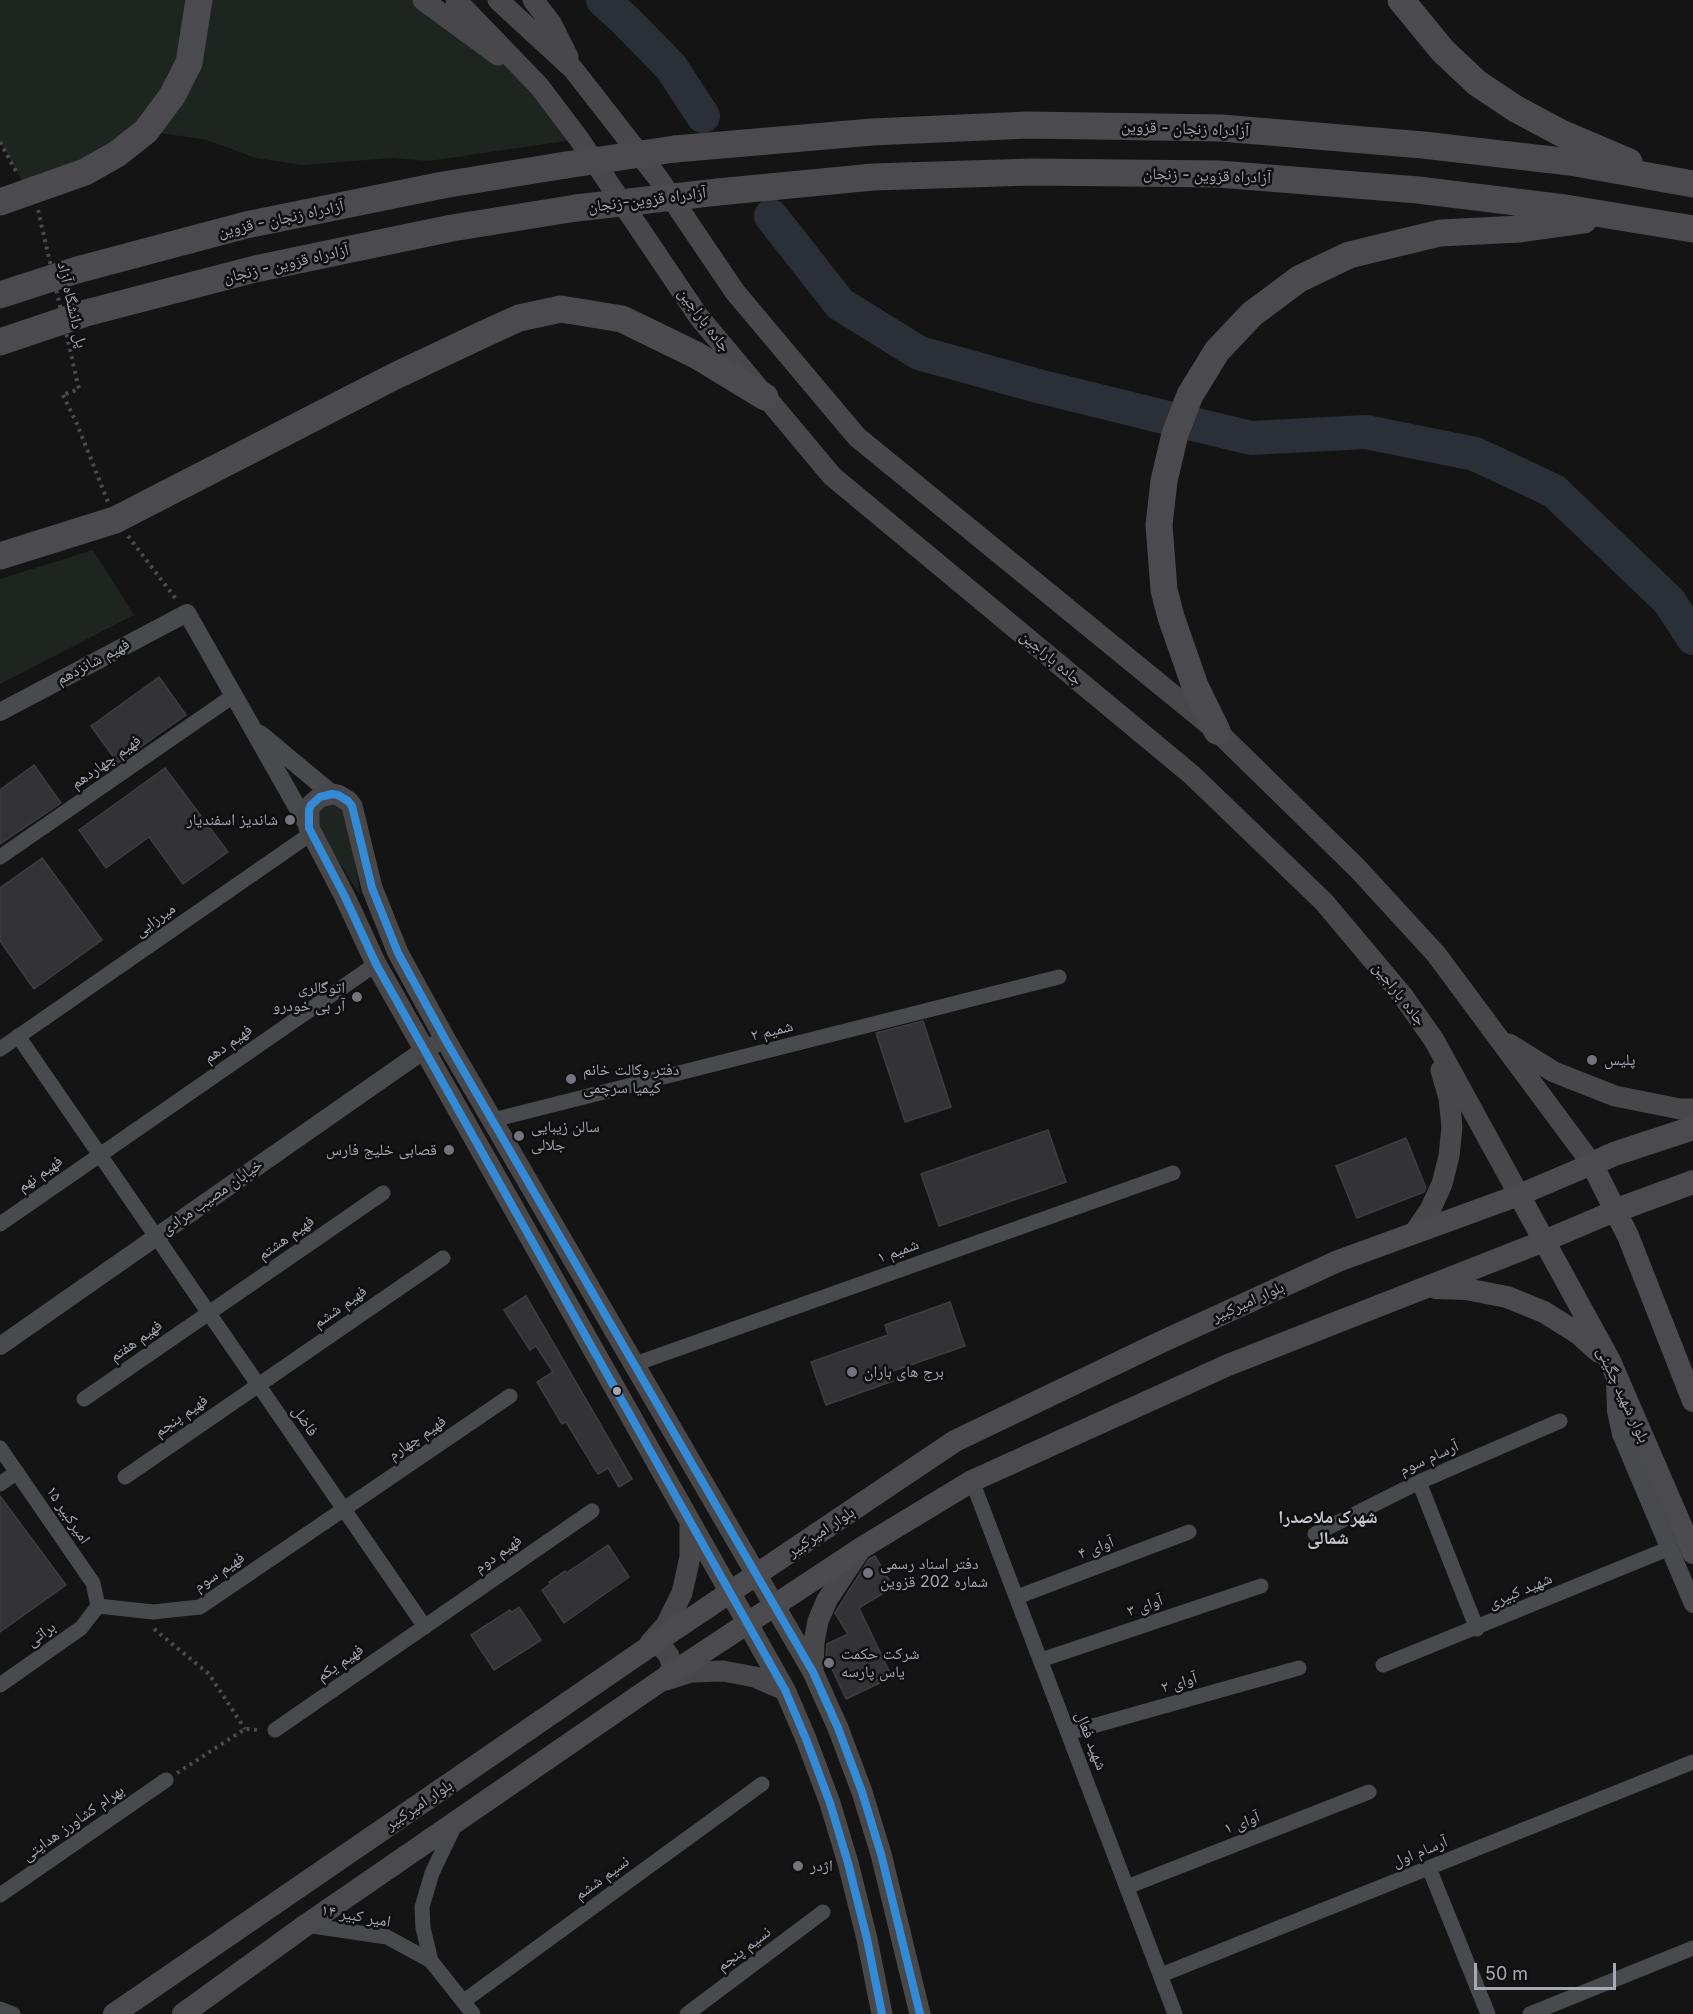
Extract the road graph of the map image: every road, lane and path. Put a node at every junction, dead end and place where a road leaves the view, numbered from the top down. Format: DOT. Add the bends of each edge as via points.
graph roads {
  1 [pos="200,0"];
  2 [pos="423,0"];
  3 [pos="456,0"];
  4 [pos="498,0"];
  5 [pos="533,0"];
  6 [pos="1401,0"];
  7 [pos="573,69"];
  8 [pos="539,86"];
  9 [pos="1681,182"];
  10 [pos="718,192"];
  11 [pos="0,202"];
  12 [pos="576,208"];
  13 [pos="38,210"];
  14 [pos="1616,216"];
  15 [pos="1693,229"];
  16 [pos="0,295"];
  17 [pos="0,342"];
  18 [pos="63,394"];
  19 [pos="765,398"];
  20 [pos="0,556"];
  21 [pos="233,696"];
  22 [pos="0,712"];
  23 [pos="248,723"];
  24 [pos="1217,731"];
  25 [pos="332,794"];
  26 [pos="310,830"];
  27 [pos="0,857"];
  28 [pos="376,964"];
  29 [pos="1059,977"];
  30 [pos="18,1036"];
  31 [pos="1498,1037"];
  32 [pos="444,1039"];
  33 [pos="1434,1040"];
  34 [pos="0,1049"];
  35 [pos="424,1050"];
  36 [pos="1693,1109"];
  37 [pos="494,1120"];
  38 [pos="1693,1128"];
  39 [pos="100,1155"];
  40 [pos="1592,1164"];
  41 [pos="1173,1173"];
  42 [pos="1693,1182"];
  43 [pos="382,1193"];
  44 [pos="1519,1195"];
  45 [pos="1617,1210"];
  46 [pos="0,1224"];
  47 [pos="1414,1233"];
  48 [pos="156,1236"];
  49 [pos="1545,1241"];
  50 [pos="443,1258"];
  51 [pos="1425,1287"];
  52 [pos="209,1313"];
  53 [pos="0,1346"];
  54 [pos="635,1364"];
  55 [pos="1612,1366"];
  56 [pos="258,1385"];
  57 [pos="510,1396"];
  58 [pos="84,1399"];
  59 [pos="1693,1401"];
  60 [pos="1560,1421"];
  61 [pos="0,1448"];
  62 [pos="17,1472"];
  63 [pos="125,1477"];
  64 [pos="972,1481"];
  65 [pos="1419,1482"];
  66 [pos="0,1484"];
  67 [pos="344,1509"];
  68 [pos="592,1511"];
  69 [pos="690,1522"];
  70 [pos="1189,1532"];
  71 [pos="1315,1534"];
  72 [pos="863,1547"];
  73 [pos="1670,1548"];
  74 [pos="1693,1553"];
  75 [pos="758,1575"];
  76 [pos="1261,1586"];
  77 [pos="731,1593"];
  78 [pos="1017,1597"];
  79 [pos="1693,1604"];
  80 [pos="98,1606"];
  81 [pos="776,1606"];
  82 [pos="131,1610"];
  83 [pos="747,1625"];
  84 [pos="425,1627"];
  85 [pos="1477,1629"];
  86 [pos="648,1648"];
  87 [pos="1041,1660"];
  88 [pos="1383,1665"];
  89 [pos="1299,1668"];
  90 [pos="813,1672"];
  91 [pos="664,1678"];
  92 [pos="0,1685"];
  93 [pos="785,1690"];
  94 [pos="245,1730"];
  95 [pos="275,1730"];
  96 [pos="1068,1733"];
  97 [pos="1693,1762"];
  98 [pos="166,1780"];
  99 [pos="762,1784"];
  100 [pos="1369,1792"];
  101 [pos="456,1822"];
  102 [pos="1429,1868"];
  103 [pos="1127,1887"];
  104 [pos="0,1895"];
  105 [pos="823,1912"];
  106 [pos="306,1925"];
  107 [pos="1693,1948"];
  108 [pos="431,1961"];
  109 [pos="1161,1975"];
  110 [pos="464,2001"];
  111 [pos="0,2009"];
  112 [pos="13,2014"];
  113 [pos="114,2014"];
  114 [pos="183,2014"];
  115 [pos="473,2014"];
  116 [pos="687,2014"];
  117 [pos="882,2014"];
  118 [pos="920,2014"];
  119 [pos="1175,2014"];
  120 [pos="1488,2014"];
  121 [pos="1530,2014"];
  1 -- 11 [label="highway" via="189,63 172,96 146,131 85,172"];
  2 -- 8 [label="main road, جاده باراجین"];
  3 -- 8 [label="main road, جاده باراجین"];
  4 -- 7 [label="main road"];
  5 -- 7 [label="main road" via="551,22"];
  6 -- 9 [label="highway" via="1443,51 1477,83 1516,109 1561,133"];
  7 -- 24 [label="main road" via="658,178 735,292 857,437"];
  8 -- 19 [label="main road, جاده باراجین" via="699,317"];
  9 -- 16 [label="highway, آزادراه زنجان - قزوین, bridge" via="1569,162 1222,128 1028,125 872,132 675,149 443,185 246,225"];
  10 -- 12 [label="highway, آزادراه قزوین-زنجان, bridge"];
  10 -- 14 [label="highway, آزادراه قزوین - زنجان" via="873,177 1032,172 1219,174 1418,190"];
  12 -- 17 [label="highway, آزادراه قزوین - زنجان" via="452,228 255,269 86,314"];
  13 -- 18 [label="path, پل دانشگاه آزاد, bridge" via="79,389"];
  14 -- 15 [label="highway, آزادراه قزوین - زنجان"];
  14 -- 24 [label="highway" via="1520,229 1440,232 1349,255 1299,279 1252,314 1217,351 1190,395 1175,434 1159,525 1164,590 1171,617 1195,686"];
  19 -- 20 [label="highway" via="696,355 622,319 561,309 519,318 395,376 115,520"];
  19 -- 33 [label="main road, جاده باراجین" via="832,476 1192,775 1324,902 1403,996"];
  21 -- 22 [label="street, فهیم شانزدهم" via="187,613"];
  21 -- 23 [label="street"];
  21 -- 27 [label="street, فهیم چهاردهم"];
  23 -- 25 [label="street"];
  23 -- 26 [label="street"];
  24 -- 31 [label="main road" via="1358,869 1436,954"];
  25 -- 26 [label="main road" via="311,805 307,816"];
  25 -- 32 [label="main road" via="348,801 354,811 372,888 398,953"];
  26 -- 28 [label="main road"];
  26 -- 30 [label="street, میرزایی"];
  28 -- 35 [label="main road"];
  28 -- 39 [label="street, فهیم دهم"];
  29 -- 37 [label="street, شمیم ۲"];
  30 -- 34 [label="street, میرزایی"];
  30 -- 39 [label="street, فاضل"];
  31 -- 36 [label="main road" via="1554,1072 1615,1096"];
  31 -- 40 [label="main road"];
  32 -- 35 [label="street, خیابان مصیب مرادی"];
  32 -- 37 [label="main road"];
  33 -- 44 [label="main road, جاده باراجین"];
  33 -- 47 [label="main road" via="1449,1098 1449,1156 1443,1184"];
  35 -- 48 [label="street, خیابان مصیب مرادی"];
  35 -- 69 [label="main road"];
  37 -- 54 [label="main road"];
  38 -- 40 [label="highway"];
  39 -- 46 [label="street, فهیم نهم"];
  39 -- 48 [label="street, فاضل"];
  40 -- 44 [label="main road, بلوار امیرکبیر"];
  40 -- 45 [label="main road"];
  41 -- 54 [label="street, شمیم ۱"];
  42 -- 45 [label="highway"];
  43 -- 52 [label="street, فهیم هشتم"];
  44 -- 47 [label="main road, بلوار امیرکبیر"];
  44 -- 49 [label="main road, جاده باراجین"];
  45 -- 49 [label="main road"];
  45 -- 59 [label="main road"];
  47 -- 75 [label="main road, بلوار امیرکبیر" via="1338,1261 955,1441"];
  48 -- 52 [label="street, فاضل"];
  48 -- 53 [label="street, خیابان مصیب مرادی"];
  49 -- 51 [label="main road"];
  49 -- 55 [label="main road, بلوار شهید چگینی"];
  50 -- 56 [label="street, فهیم ششم"];
  51 -- 55 [label="main road" via="1507,1297 1544,1312 1579,1334"];
  51 -- 64 [label="main road" via="1228,1365"];
  52 -- 56 [label="street, فاضل"];
  52 -- 58 [label="street, فهیم هفتم"];
  54 -- 75 [label="main road"];
  55 -- 73 [label="street" via="1621,1434"];
  55 -- 74 [label="main road, بلوار شهید چگینی"];
  56 -- 63 [label="street, فهیم پنجم"];
  56 -- 67 [label="street, فاضل"];
  57 -- 67 [label="street, فهیم چهارم"];
  60 -- 65 [label="street, آرسام سوم"];
  61 -- 62 [label="street, امیرکبیر ۱۵"];
  62 -- 66 [label="street"];
  62 -- 80 [label="street, امیرکبیر ۱۵" via="93,1583"];
  64 -- 72 [label="main road"];
  64 -- 78 [label="street, شهید فعال"];
  65 -- 71 [label="street, آرسام سوم"];
  65 -- 85 [label="street"];
  67 -- 82 [label="street, فهیم سوم" via="200,1607"];
  67 -- 84 [label="street, فاضل"];
  68 -- 84 [label="street, فهیم دوم"];
  69 -- 77 [label="main road"];
  69 -- 86 [label="main road" via="690,1557 682,1593 666,1625"];
  70 -- 78 [label="street, آوای ۴"];
  72 -- 81 [label="main road"];
  72 -- 90 [label="main road" via="827,1600 818,1621"];
  73 -- 79 [label="street"];
  73 -- 85 [label="street, شهید کبیری"];
  75 -- 77 [label="main road, بلوار امیرکبیر"];
  75 -- 81 [label="main road"];
  76 -- 87 [label="street, آوای ۳"];
  77 -- 83 [label="main road"];
  77 -- 86 [label="main road, بلوار امیرکبیر"];
  78 -- 87 [label="street, شهید فعال"];
  80 -- 82 [label="street, فهیم سوم"];
  80 -- 92 [label="street, براتی" via="81,1628"];
  81 -- 83 [label="main road"];
  81 -- 90 [label="main road"];
  82 -- 94 [label="path" via="209,1674"];
  83 -- 91 [label="main road"];
  83 -- 93 [label="main road"];
  84 -- 95 [label="street, فهیم یکم"];
  85 -- 88 [label="street, شهید کبیری"];
  86 -- 91 [label="main road" via="663,1648 669,1656 672,1665"];
  86 -- 113 [label="main road, بلوار امیرکبیر"];
  87 -- 96 [label="street, شهید فعال"];
  89 -- 96 [label="street, آوای ۲"];
  90 -- 118 [label="main road" via="862,1792"];
  91 -- 93 [label="main road" via="723,1671 755,1677"];
  91 -- 101 [label="main road"];
  93 -- 117 [label="main road" via="845,1853"];
  94 -- 95 [label="path"];
  94 -- 98 [label="path"];
  96 -- 103 [label="street, شهید فعال"];
  97 -- 102 [label="street, آرسام اول"];
  98 -- 104 [label="street, بهرام کشاورز هدایتی"];
  99 -- 110 [label="street, نسیم ششم"];
  100 -- 103 [label="street, آوای ۱"];
  101 -- 106 [label="main road"];
  101 -- 108 [label="street, امیر کبیر ۱۴" via="432,1873 422,1906"];
  102 -- 109 [label="street, آرسام اول"];
  102 -- 120 [label="street"];
  103 -- 109 [label="street, شهید فعال"];
  105 -- 116 [label="street, نسیم پنجم"];
  106 -- 108 [label="street, امیر کبیر ۱۴" via="387,1937"];
  106 -- 114 [label="main road"];
  107 -- 121 [label="street"];
  108 -- 110 [label="street, امیر کبیر ۱۴"];
  109 -- 119 [label="street, شهید فعال"];
  110 -- 115 [label="street, امیر کبیر ۱۴"];
  111 -- 112 [label="street"];
}
